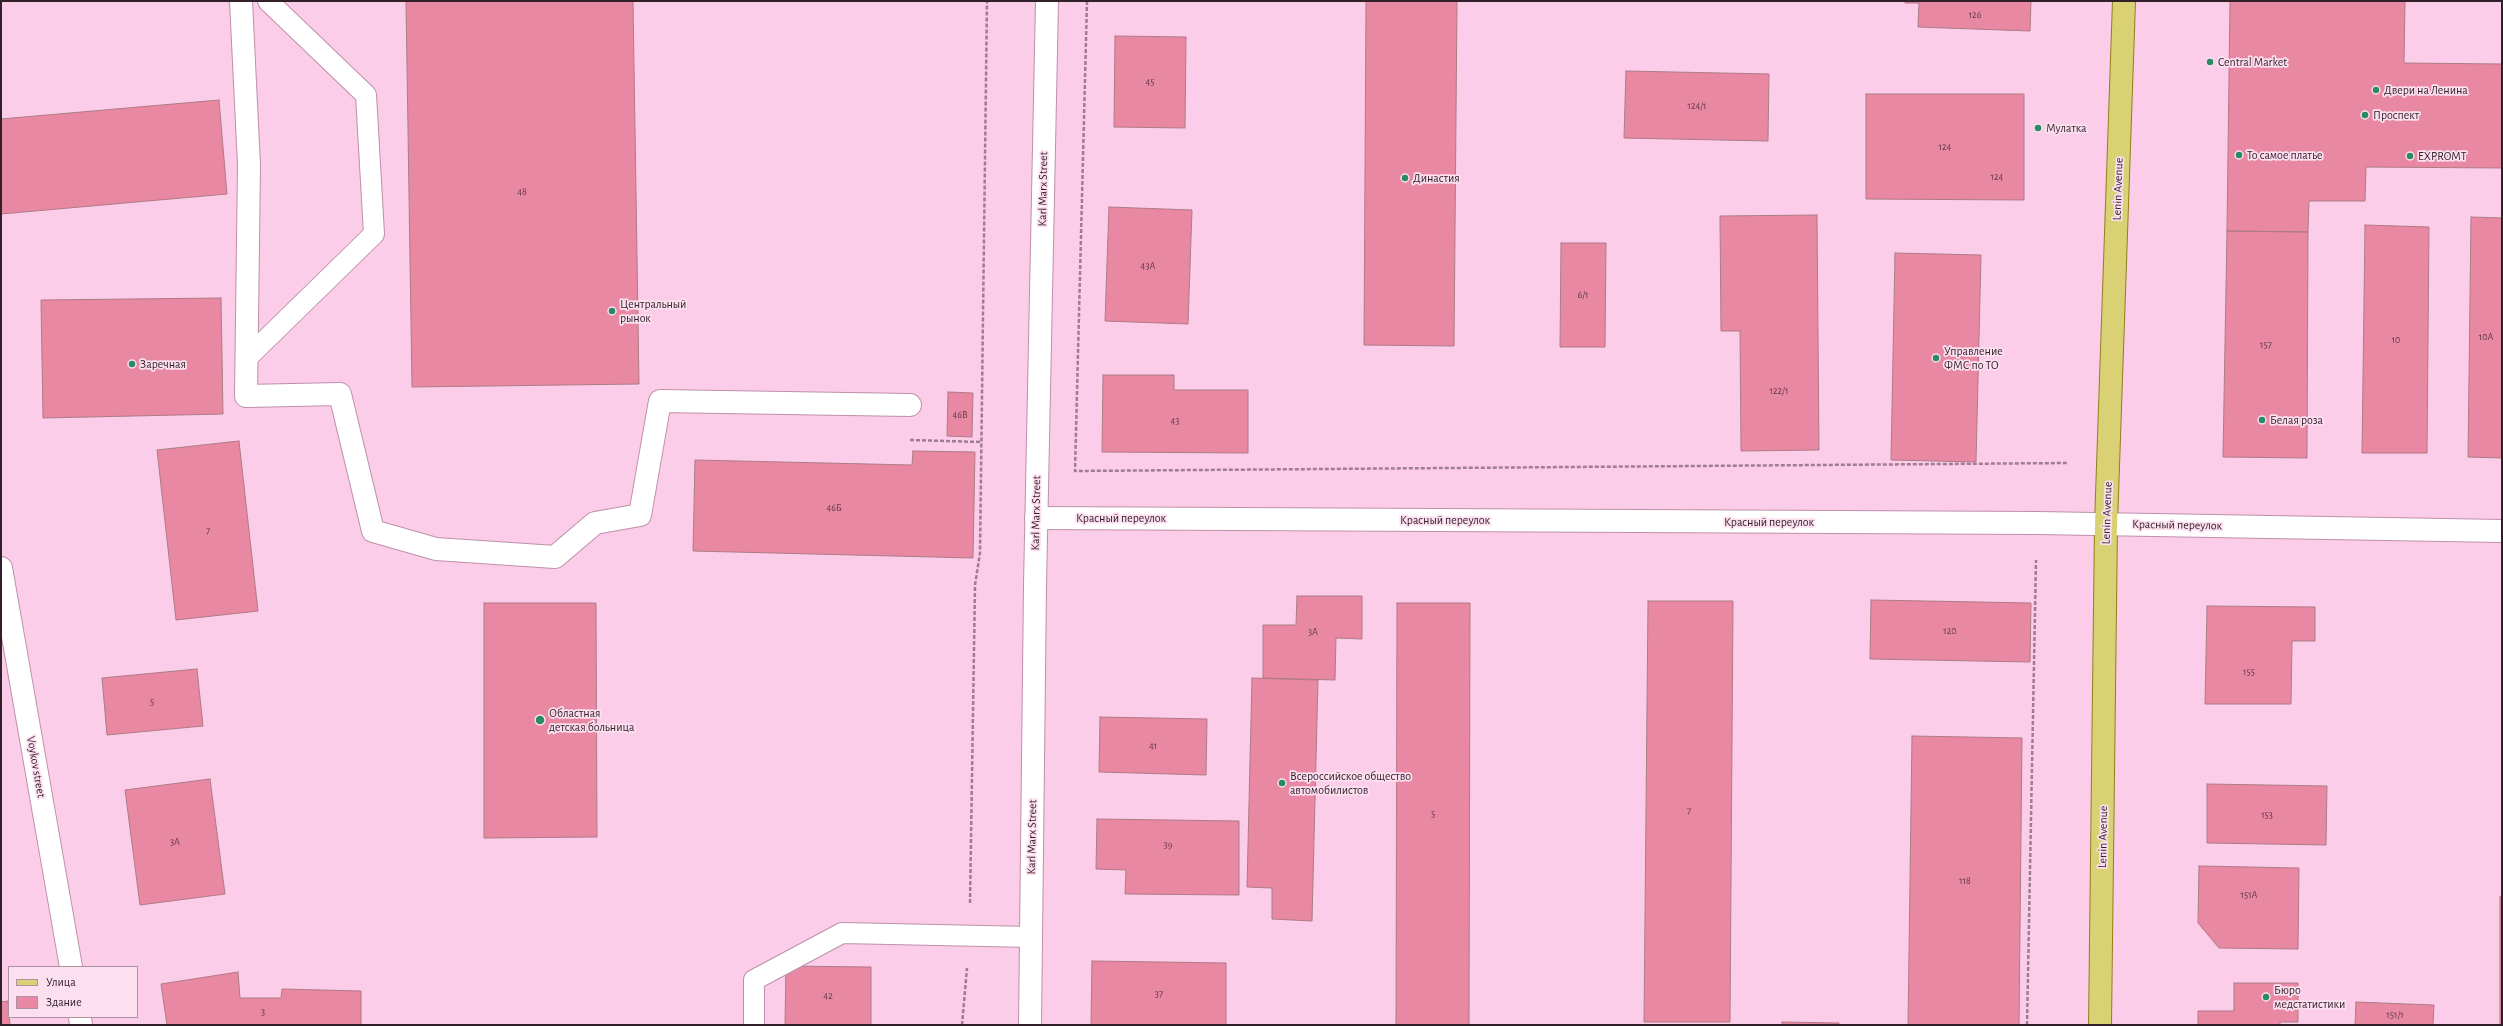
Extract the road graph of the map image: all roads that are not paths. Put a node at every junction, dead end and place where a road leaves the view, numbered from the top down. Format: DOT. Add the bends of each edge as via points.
graph roads {
  1 [pos="241,1"];
  2 [pos="268,1"];
  3 [pos="1047,1"];
  4 [pos="2124,1"];
  5 [pos="246,359"];
  6 [pos="910,405"];
  7 [pos="1036,518"];
  8 [pos="2106,524"];
  9 [pos="2502,531"];
  10 [pos="1,568"];
  11 [pos="1031,937"];
  12 [pos="71,966"];
  13 [pos="754,1025"];
  14 [pos="1030,1025"];
  15 [pos="2100,1025"];
  1 -- 5 [label="street" via="249,165"];
  2 -- 5 [label="lane" via="366,95 374,234"];
  3 -- 7 [label="street, Karl Marx Street"];
  4 -- 8 [label="main road, Lenin Avenue"];
  5 -- 6 [label="street" via="246,396 340,394 373,531 436,549 555,557 595,523 640,514 660,401"];
  7 -- 8 [label="street, Красный переулок"];
  7 -- 11 [label="street, Karl Marx Street"];
  8 -- 9 [label="street, Красный переулок"];
  8 -- 15 [label="main road, Lenin Avenue"];
  10 -- 12 [label="street, Voykov street"];
  11 -- 13 [label="lane" via="842,934 754,980"];
  11 -- 14 [label="street, Karl Marx Street"];
}
